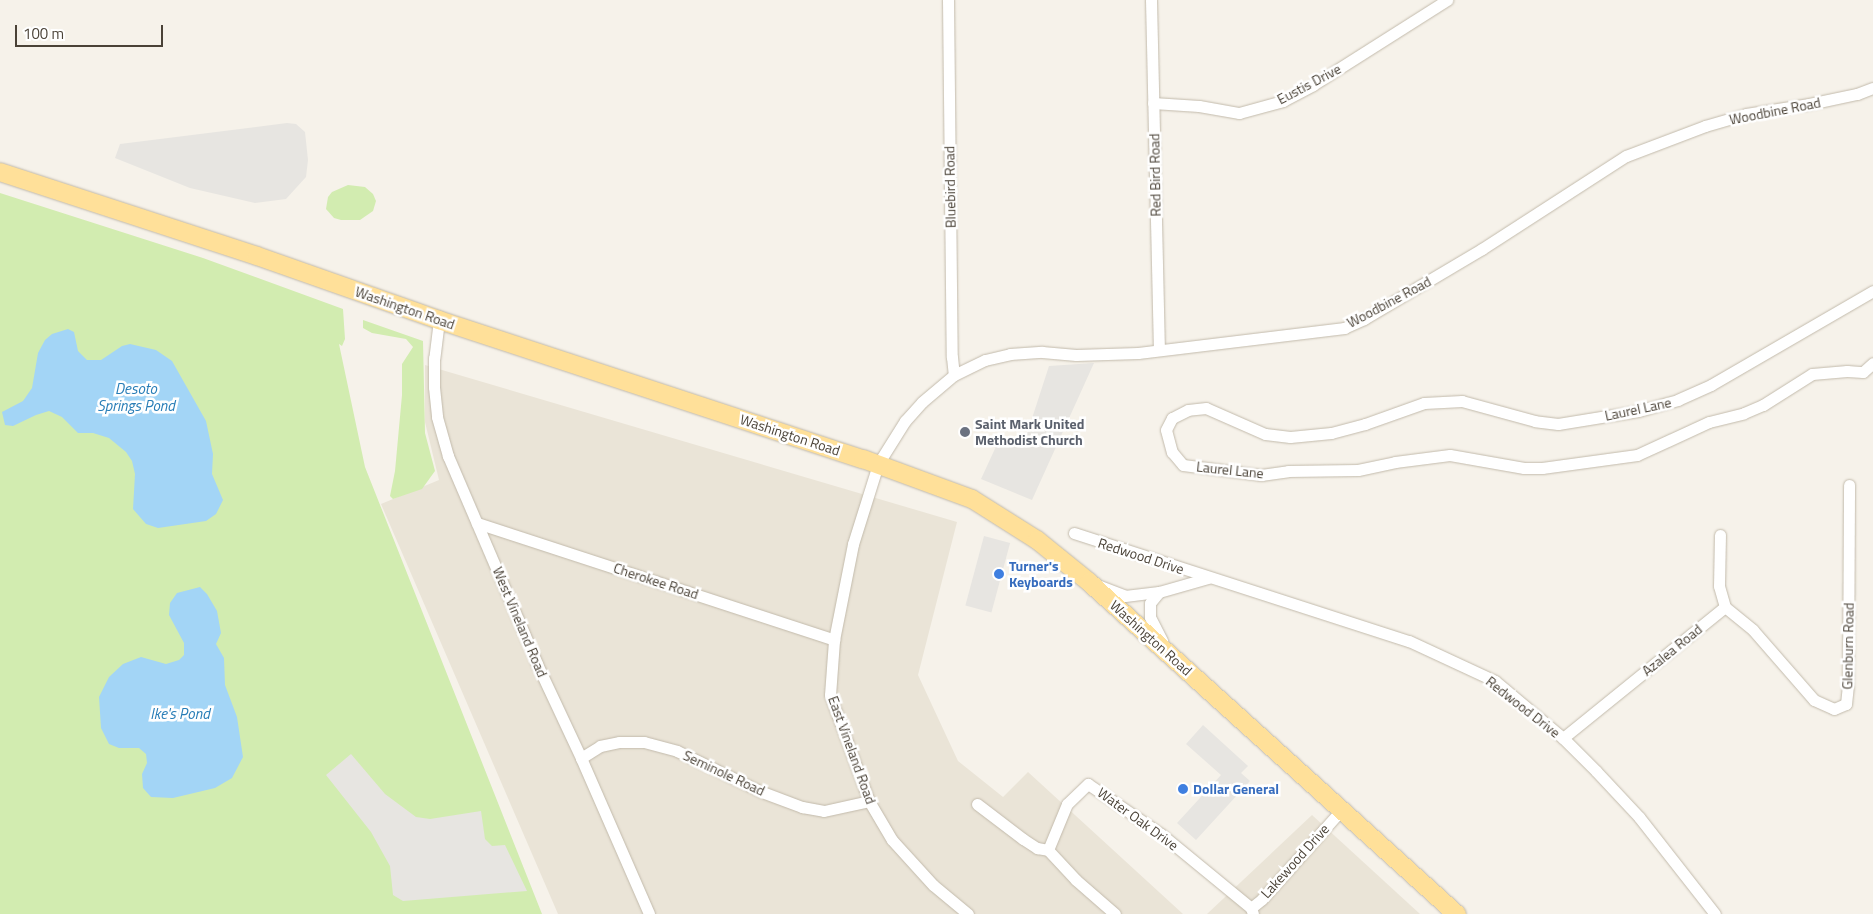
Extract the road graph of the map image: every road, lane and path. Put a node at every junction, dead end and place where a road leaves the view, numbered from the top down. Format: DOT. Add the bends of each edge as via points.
graph roads {
  1 [pos="948,0"];
  2 [pos="1151,0"];
  3 [pos="1447,0"];
  4 [pos="1873,88"];
  5 [pos="1153,103"];
  6 [pos="0,172"];
  7 [pos="1873,291"];
  8 [pos="439,320"];
  9 [pos="1159,350"];
  10 [pos="1873,363"];
  11 [pos="954,375"];
  12 [pos="878,464"];
  13 [pos="1849,485"];
  14 [pos="477,523"];
  15 [pos="1074,533"];
  16 [pos="1720,535"];
  17 [pos="1208,578"];
  18 [pos="1089,582"];
  19 [pos="1159,592"];
  20 [pos="1725,607"];
  21 [pos="834,640"];
  22 [pos="1176,660"];
  23 [pos="1563,738"];
  24 [pos="581,758"];
  25 [pos="869,801"];
  26 [pos="976,804"];
  27 [pos="1343,808"];
  28 [pos="1048,850"];
  29 [pos="1252,911"];
  30 [pos="649,914"];
  31 [pos="968,914"];
  32 [pos="1115,914"];
  33 [pos="1457,914"];
  34 [pos="1715,914"];
  1 -- 11 [label="street, Bluebird Road"];
  2 -- 5 [label="street, Red Bird Road"];
  3 -- 5 [label="street, Eustis Drive" via="1283,101 1239,113"];
  4 -- 9 [label="street, Woodbine Road" via="1858,94 1746,114 1626,156 1482,249 1344,328"];
  5 -- 9 [label="street, Red Bird Road"];
  6 -- 8 [label="main road, Washington Road" via="257,256"];
  7 -- 10 [label="street, Laurel Lane" via="1711,385 1678,400 1638,411 1558,424 1535,421 1462,400 1424,403 1331,433 1290,438 1265,434 1206,408 1188,410 1172,418 1166,430 1172,452 1183,465 1261,475 1288,471 1358,470 1450,455 1524,468 1542,468 1637,455 1709,422 1763,404 1812,374 1847,370 1863,372"];
  8 -- 12 [label="main road, Washington Road"];
  8 -- 14 [label="street, West Vineland Road" via="434,358 437,417 448,456"];
  9 -- 11 [label="street, Woodbine Road" via="1109,355 1010,354 985,360"];
  11 -- 12 [label="street, Woodbine Road" via="905,421"];
  12 -- 18 [label="main road, Washington Road" via="972,499 1037,540"];
  12 -- 21 [label="street, East Vineland Road" via="853,544"];
  13 -- 20 [label="street, Glenburn Road" via="1846,704 1834,709 1814,700 1753,630"];
  14 -- 21 [label="street, Cherokee Road"];
  14 -- 24 [label="street, West Vineland Road"];
  15 -- 17 [label="street, Redwood Drive"];
  16 -- 20 [label="street" via="1719,586"];
  17 -- 19 [label="street, Redwood Drive"];
  17 -- 23 [label="street, Redwood Drive" via="1409,641 1495,681"];
  18 -- 19 [label="street, Redwood Drive" via="1125,596"];
  18 -- 22 [label="main road, Washington Road"];
  19 -- 22 [label="street, Redwood Drive" via="1150,603 1150,617 1156,633"];
  20 -- 23 [label="street, Azalea Road"];
  21 -- 25 [label="street, East Vineland Road" via="830,695"];
  22 -- 27 [label="main road, Washington Road"];
  23 -- 34 [label="street, Redwood Drive" via="1639,817"];
  24 -- 25 [label="street, Seminole Road" via="600,746 644,742 677,751 762,792 802,807 824,811"];
  24 -- 30 [label="street, West Vineland Road"];
  25 -- 31 [label="street, East Vineland Road" via="892,840 933,885"];
  26 -- 28 [label="street" via="1037,848"];
  27 -- 29 [label="street, Lakewood Drive"];
  27 -- 33 [label="main road, Washington Road"];
  28 -- 29 [label="street, Water Oak Drive" via="1067,804 1088,784 1161,834"];
  28 -- 32 [label="street"];
}
